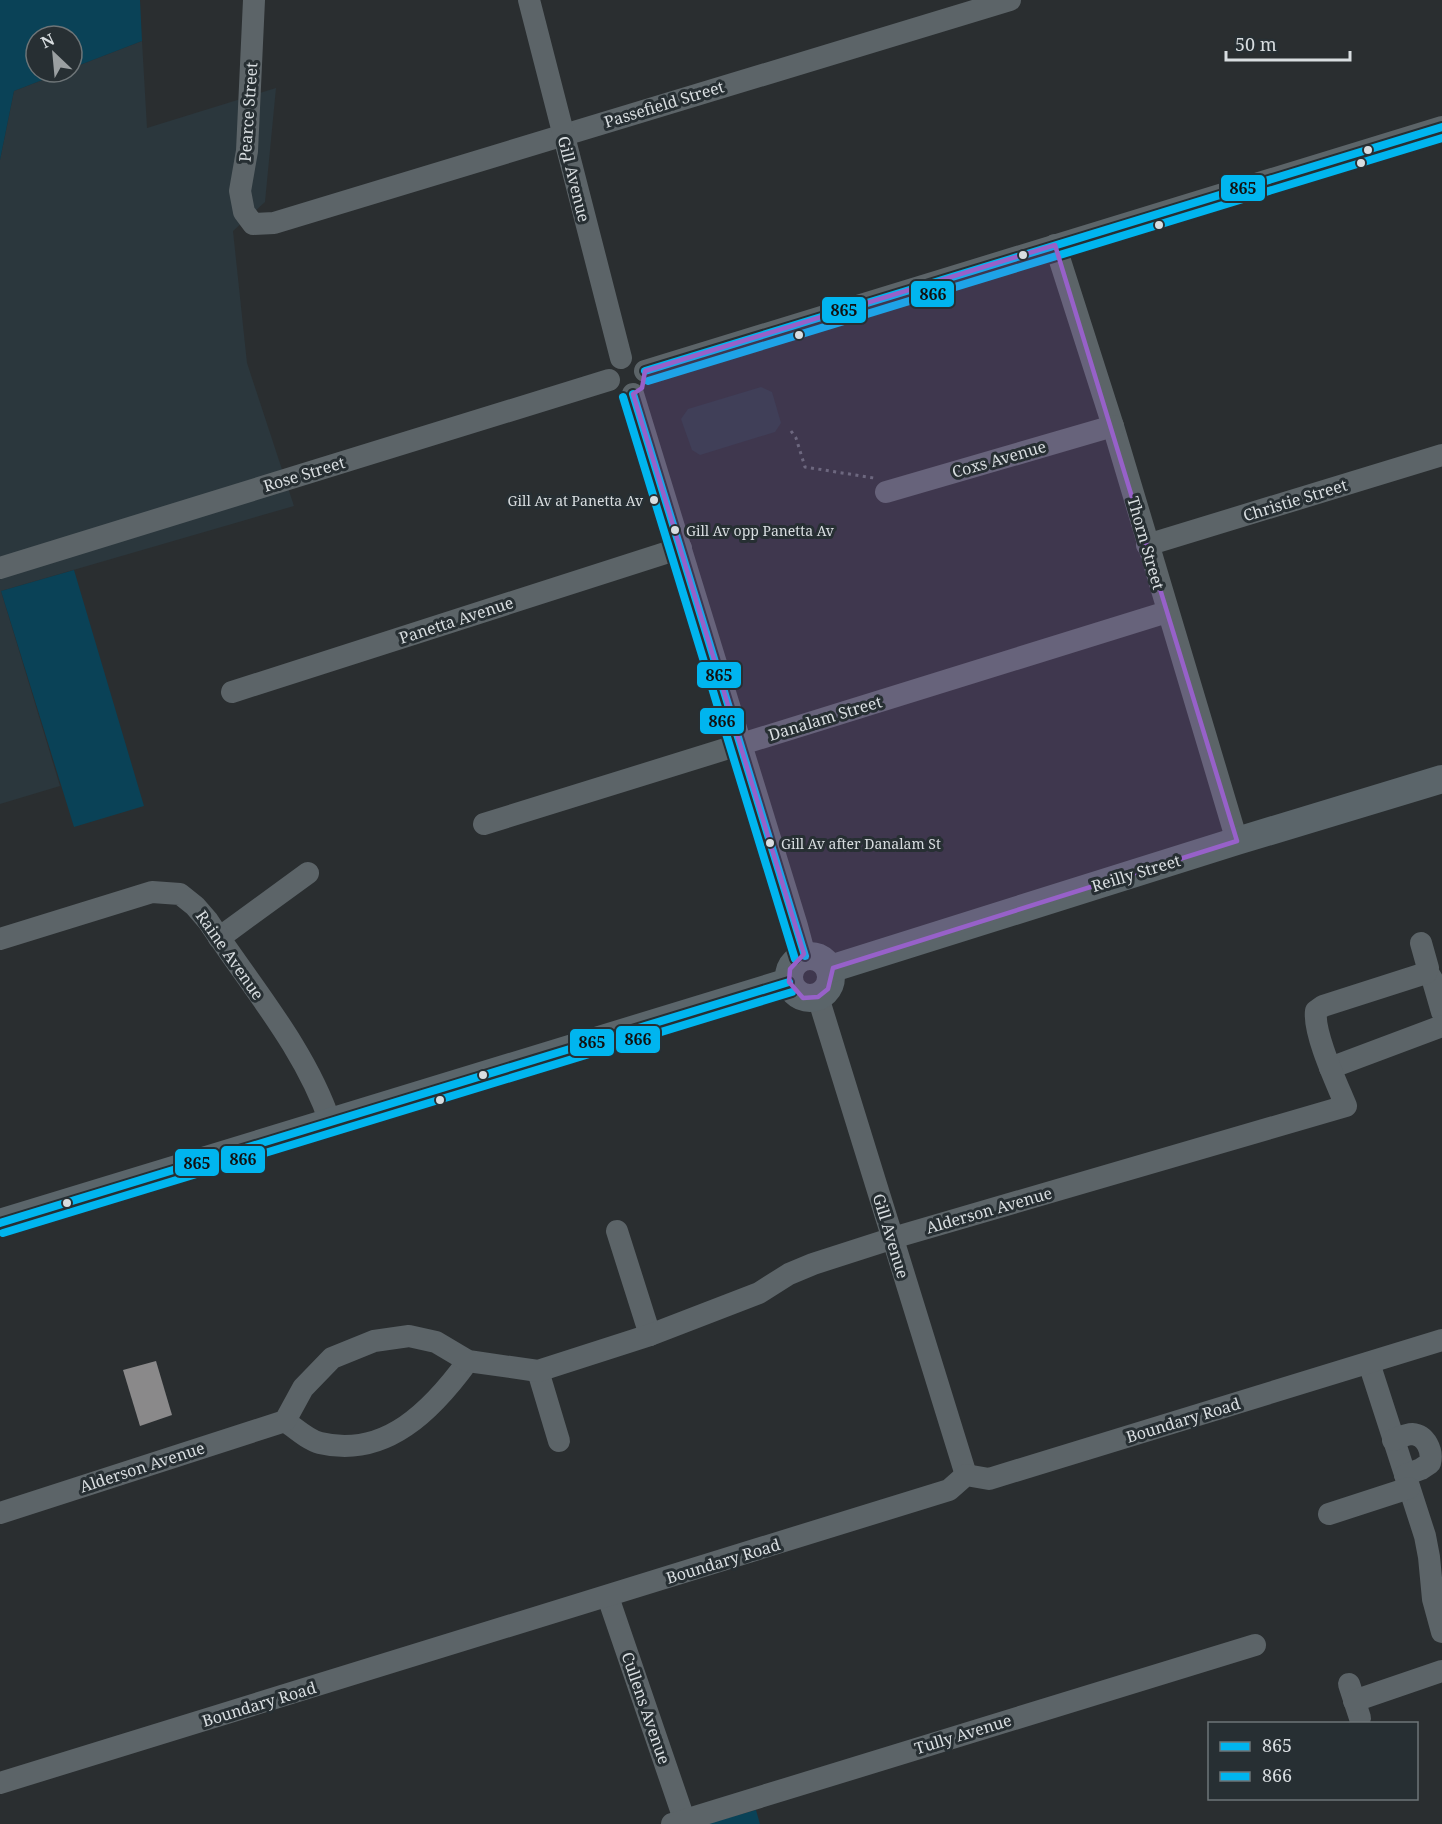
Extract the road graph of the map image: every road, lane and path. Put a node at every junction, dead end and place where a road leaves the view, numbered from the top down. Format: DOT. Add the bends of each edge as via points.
graph roads {
  1 [pos="254,0"];
  2 [pos="529,0"];
  3 [pos="1010,0"];
  4 [pos="1442,127"];
  5 [pos="563,135"];
  6 [pos="319,208"];
  7 [pos="1055,245"];
  8 [pos="621,358"];
  9 [pos="645,370"];
  10 [pos="609,380"];
  11 [pos="633,394"];
  12 [pos="1113,426"];
  13 [pos="791,431"];
  14 [pos="1442,455"];
  15 [pos="883,485"];
  16 [pos="1147,546"];
  17 [pos="681,548"];
  18 [pos="0,568"];
  19 [pos="1167,612"];
  20 [pos="232,692"];
  21 [pos="740,745"];
  22 [pos="1442,779"];
  23 [pos="484,824"];
  24 [pos="1237,841"];
  25 [pos="308,873"];
  26 [pos="219,938"];
  27 [pos="0,939"];
  28 [pos="1421,943"];
  29 [pos="805,956"];
  30 [pos="830,969"];
  31 [pos="1427,971"];
  32 [pos="789,982"];
  33 [pos="818,997"];
  34 [pos="1442,1012"];
  35 [pos="1442,1026"];
  36 [pos="1330,1068"];
  37 [pos="330,1122"];
  38 [pos="0,1223"];
  39 [pos="617,1231"];
  40 [pos="892,1239"];
  41 [pos="650,1335"];
  42 [pos="1442,1340"];
  43 [pos="468,1361"];
  44 [pos="1369,1363"];
  45 [pos="538,1371"];
  46 [pos="285,1421"];
  47 [pos="1394,1440"];
  48 [pos="559,1441"];
  49 [pos="966,1475"];
  50 [pos="1407,1482"];
  51 [pos="0,1513"];
  52 [pos="1329,1514"];
  53 [pos="608,1597"];
  54 [pos="1442,1632"];
  55 [pos="1255,1645"];
  56 [pos="1442,1671"];
  57 [pos="1354,1701"];
  58 [pos="0,1783"];
  59 [pos="678,1822"];
  1 -- 6 [label="street, Pearce Street" via="247,151 240,191 244,212 254,224 274,223"];
  2 -- 5 [label="street, Gill Avenue"];
  3 -- 5 [label="street, Passefield Street"];
  4 -- 7 [label="street"];
  5 -- 6 [label="street, Passefield Street"];
  5 -- 8 [label="street, Gill Avenue"];
  7 -- 9 [label="street"];
  7 -- 12 [label="street, Thorn Street"];
  8 -- 9 [label="street" via="633,358"];
  8 -- 10 [label="street" via="611,367"];
  9 -- 11 [label="street" via="642,388"];
  10 -- 11 [label="street" via="620,394"];
  10 -- 18 [label="street, Rose Street"];
  11 -- 17 [label="street"];
  12 -- 15 [label="street, Coxs Avenue"];
  12 -- 16 [label="street, Thorn Street"];
  13 -- 15 [label="path" via="805,467"];
  14 -- 16 [label="street, Christie Street"];
  16 -- 19 [label="street, Thorn Street"];
  17 -- 20 [label="street, Panetta Avenue"];
  17 -- 21 [label="street"];
  19 -- 21 [label="street, Danalam Street"];
  19 -- 24 [label="street, Thorn Street"];
  21 -- 23 [label="street, Danalam Street"];
  21 -- 29 [label="street"];
  22 -- 24 [label="main road, Reilly Street"];
  24 -- 30 [label="main road, Reilly Street"];
  25 -- 26 [label="street"];
  26 -- 27 [label="street, Raine Avenue" via="195,906 180,894 152,892"];
  26 -- 37 [label="street, Raine Avenue" via="303,1060"];
  28 -- 31 [label="street"];
  29 -- 30 [label="main road" via="822,959"];
  29 -- 32 [label="main road" via="794,963"];
  30 -- 33 [label="main road" via="828,989"];
  31 -- 34 [label="street"];
  31 -- 36 [label="street" via="1316,1011"];
  32 -- 33 [label="main road" via="803,998"];
  32 -- 37 [label="main road"];
  33 -- 40 [label="street, Gill Avenue"];
  35 -- 36 [label="street"];
  36 -- 40 [label="street, Alderson Avenue" via="1346,1106"];
  37 -- 38 [label="main road"];
  39 -- 41 [label="street"];
  40 -- 41 [label="street, Alderson Avenue" via="813,1264 759,1293"];
  40 -- 49 [label="street, Gill Avenue"];
  41 -- 45 [label="street, Alderson Avenue"];
  42 -- 44 [label="street, Boundary Road"];
  43 -- 45 [label="street, Alderson Avenue"];
  43 -- 46 [label="street" via="430,1408 403,1429 374,1441 352,1447 318,1442"];
  43 -- 46 [label="street, Alderson Avenue" via="436,1342 409,1336 374,1341 332,1358 303,1388"];
  44 -- 47 [label="street"];
  44 -- 49 [label="street, Boundary Road" via="988,1479"];
  45 -- 48 [label="street"];
  46 -- 51 [label="street, Alderson Avenue"];
  47 -- 50 [label="street"];
  47 -- 50 [label="street" via="1413,1434 1424,1439 1431,1451 1430,1463"];
  49 -- 53 [label="street, Boundary Road" via="949,1490"];
  50 -- 52 [label="street"];
  50 -- 54 [label="street" via="1428,1549 1433,1599"];
  53 -- 58 [label="street, Boundary Road"];
  53 -- 59 [label="street, Cullens Avenue"];
  55 -- 59 [label="street, Tully Avenue"];
  56 -- 57 [label="street"];
}
